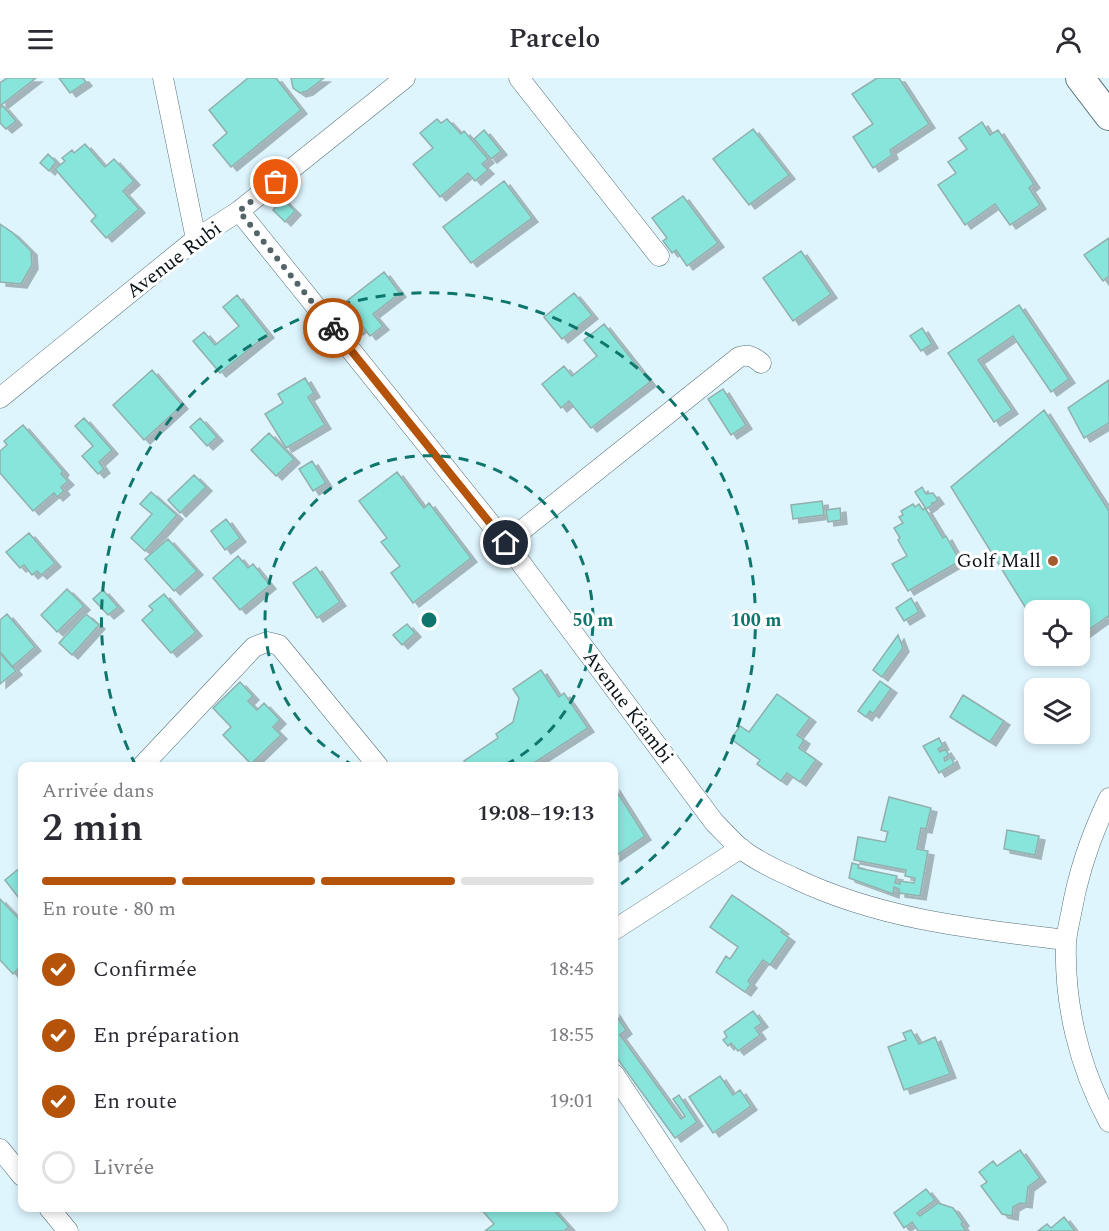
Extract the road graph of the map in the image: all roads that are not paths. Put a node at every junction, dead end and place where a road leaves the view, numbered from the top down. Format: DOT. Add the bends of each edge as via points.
graph roads {
  1 [pos="163,78"];
  2 [pos="405,78"];
  3 [pos="519,78"];
  4 [pos="1080,78"];
  5 [pos="1109,116"];
  6 [pos="239,211"];
  7 [pos="196,239"];
  8 [pos="659,256"];
  9 [pos="761,363"];
  10 [pos="0,398"];
  11 [pos="506,543"];
  12 [pos="146,762"];
  13 [pos="375,762"];
  14 [pos="1109,798"];
  15 [pos="741,848"];
  16 [pos="618,927"];
  17 [pos="1066,940"];
  18 [pos="618,1080"];
  19 [pos="1109,1122"];
  20 [pos="0,1149"];
  21 [pos="18,1171"];
  22 [pos="52,1212"];
  23 [pos="68,1231"];
  24 [pos="718,1231"];
  1 -- 7 [label="street"];
  2 -- 6 [label="street, Avenue Rubi"];
  3 -- 8 [label="street"];
  4 -- 5 [label="main road"];
  6 -- 7 [label="street, Avenue Rubi"];
  6 -- 11 [label="street, Avenue Kiambi"];
  7 -- 10 [label="street, Avenue Rubi"];
  9 -- 11 [label="street" via="753,357 739,357"];
  11 -- 15 [label="street, Avenue Kiambi" via="714,822"];
  12 -- 13 [label="street" via="254,647 267,642 279,645"];
  14 -- 17 [label="street" via="1092,832"];
  15 -- 16 [label="street"];
  15 -- 17 [label="street, Avenue Kiambi" via="769,866 856,903 917,920"];
  17 -- 19 [label="street" via="1073,1026 1085,1069"];
  18 -- 24 [label="street"];
  20 -- 21 [label="street"];
  22 -- 23 [label="street"];
}
